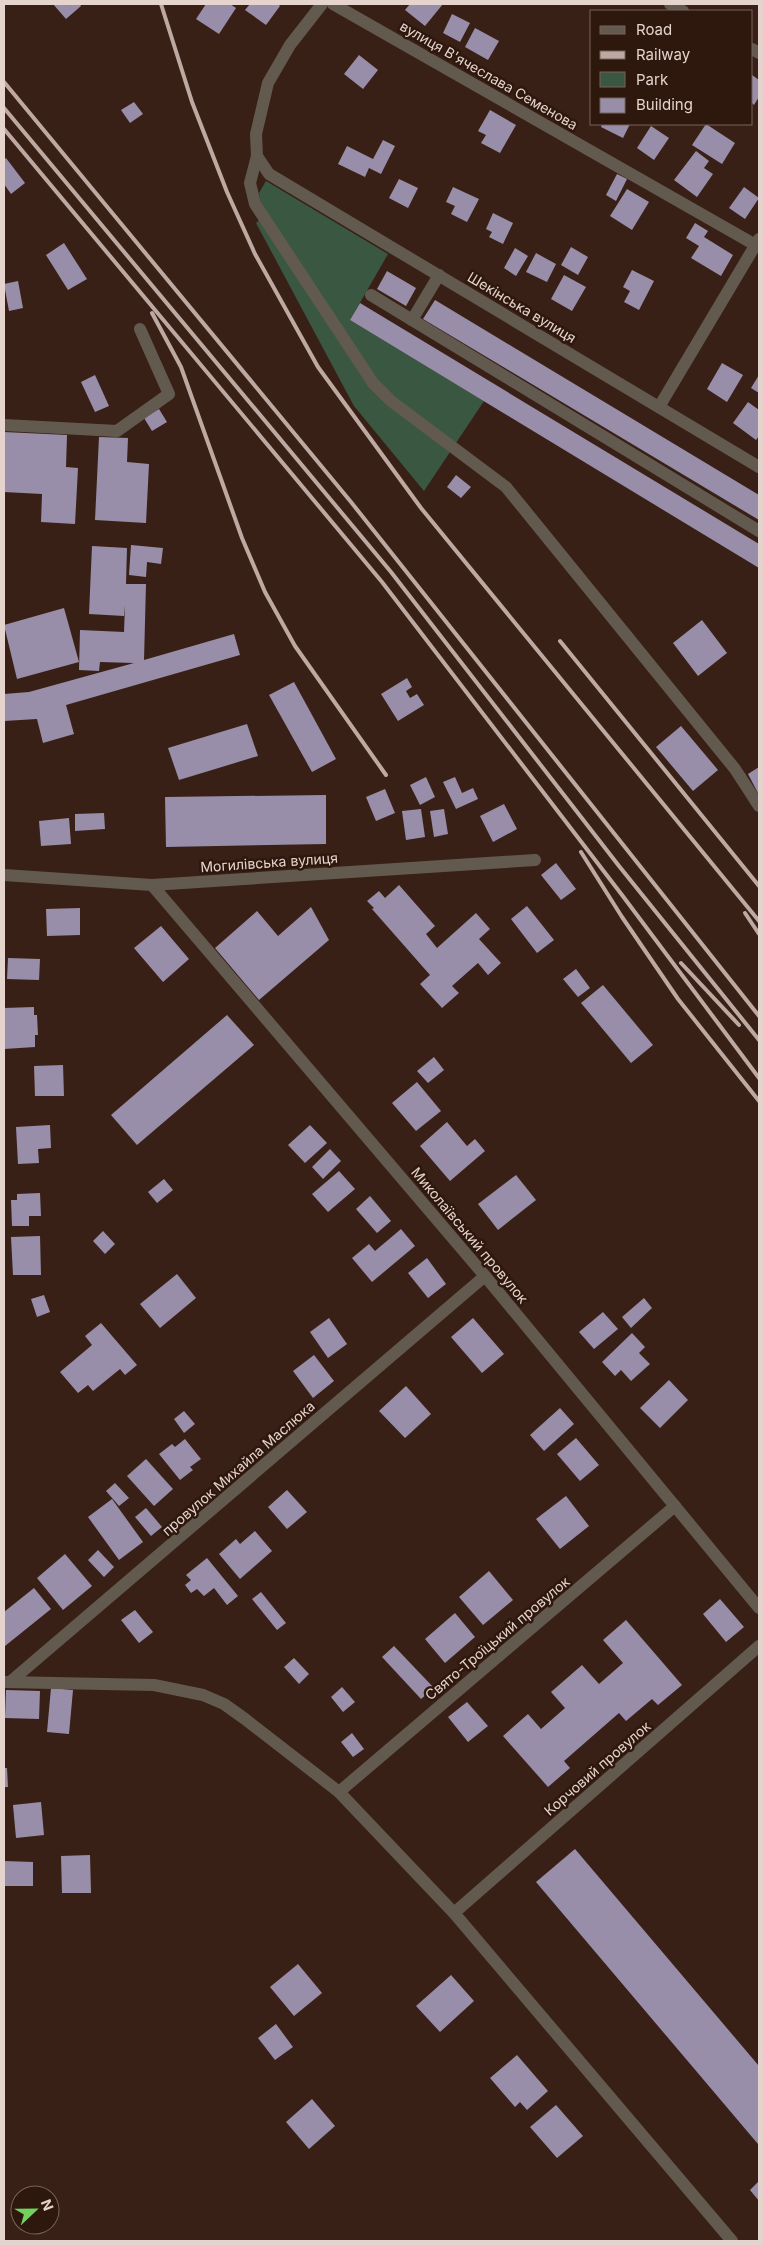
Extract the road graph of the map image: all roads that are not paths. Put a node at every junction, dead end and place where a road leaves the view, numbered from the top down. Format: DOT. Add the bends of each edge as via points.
graph roads {
  1 [pos="322,4"];
  2 [pos="333,4"];
  3 [pos="670,4"];
  4 [pos="681,10"];
  5 [pos="257,156"];
  6 [pos="758,244"];
  7 [pos="439,275"];
  8 [pos="371,295"];
  9 [pos="412,320"];
  10 [pos="140,329"];
  11 [pos="658,407"];
  12 [pos="4,425"];
  13 [pos="759,467"];
  14 [pos="759,531"];
  15 [pos="759,806"];
  16 [pos="535,860"];
  17 [pos="4,875"];
  18 [pos="152,885"];
  19 [pos="486,1276"];
  20 [pos="675,1506"];
  21 [pos="759,1608"];
  22 [pos="759,1646"];
  23 [pos="7,1682"];
  24 [pos="338,1792"];
  25 [pos="454,1912"];
  26 [pos="732,2241"];
  1 -- 5 [label="street" via="290,45 268,84 256,134"];
  2 -- 6 [label="street, вулиця В'ячеслава Семенова"];
  3 -- 4 [label="street"];
  5 -- 7 [label="street, Шекінська вулиця" via="269,174"];
  5 -- 15 [label="street" via="250,183 255,204 373,383 391,401 506,487 735,769"];
  6 -- 11 [label="street"];
  7 -- 9 [label="street"];
  7 -- 11 [label="street, Шекінська вулиця"];
  8 -- 9 [label="street"];
  9 -- 14 [label="street"];
  10 -- 12 [label="street" via="169,394 118,431"];
  11 -- 13 [label="street, Шекінська вулиця"];
  16 -- 18 [label="street, Могилівська вулиця"];
  17 -- 18 [label="street, Могилівська вулиця"];
  18 -- 19 [label="street, Миколаївський провулок"];
  19 -- 20 [label="street, Миколаївський провулок"];
  19 -- 23 [label="street, провулок Михайла Маслюка"];
  20 -- 21 [label="street, Миколаївський провулок"];
  20 -- 24 [label="street, Свято-Троїцький провулок"];
  22 -- 25 [label="street, Корчовий провулок"];
  23 -- 24 [label="street" via="154,1685 203,1695 238,1714"];
  24 -- 25 [label="street"];
  25 -- 26 [label="street"];
}
